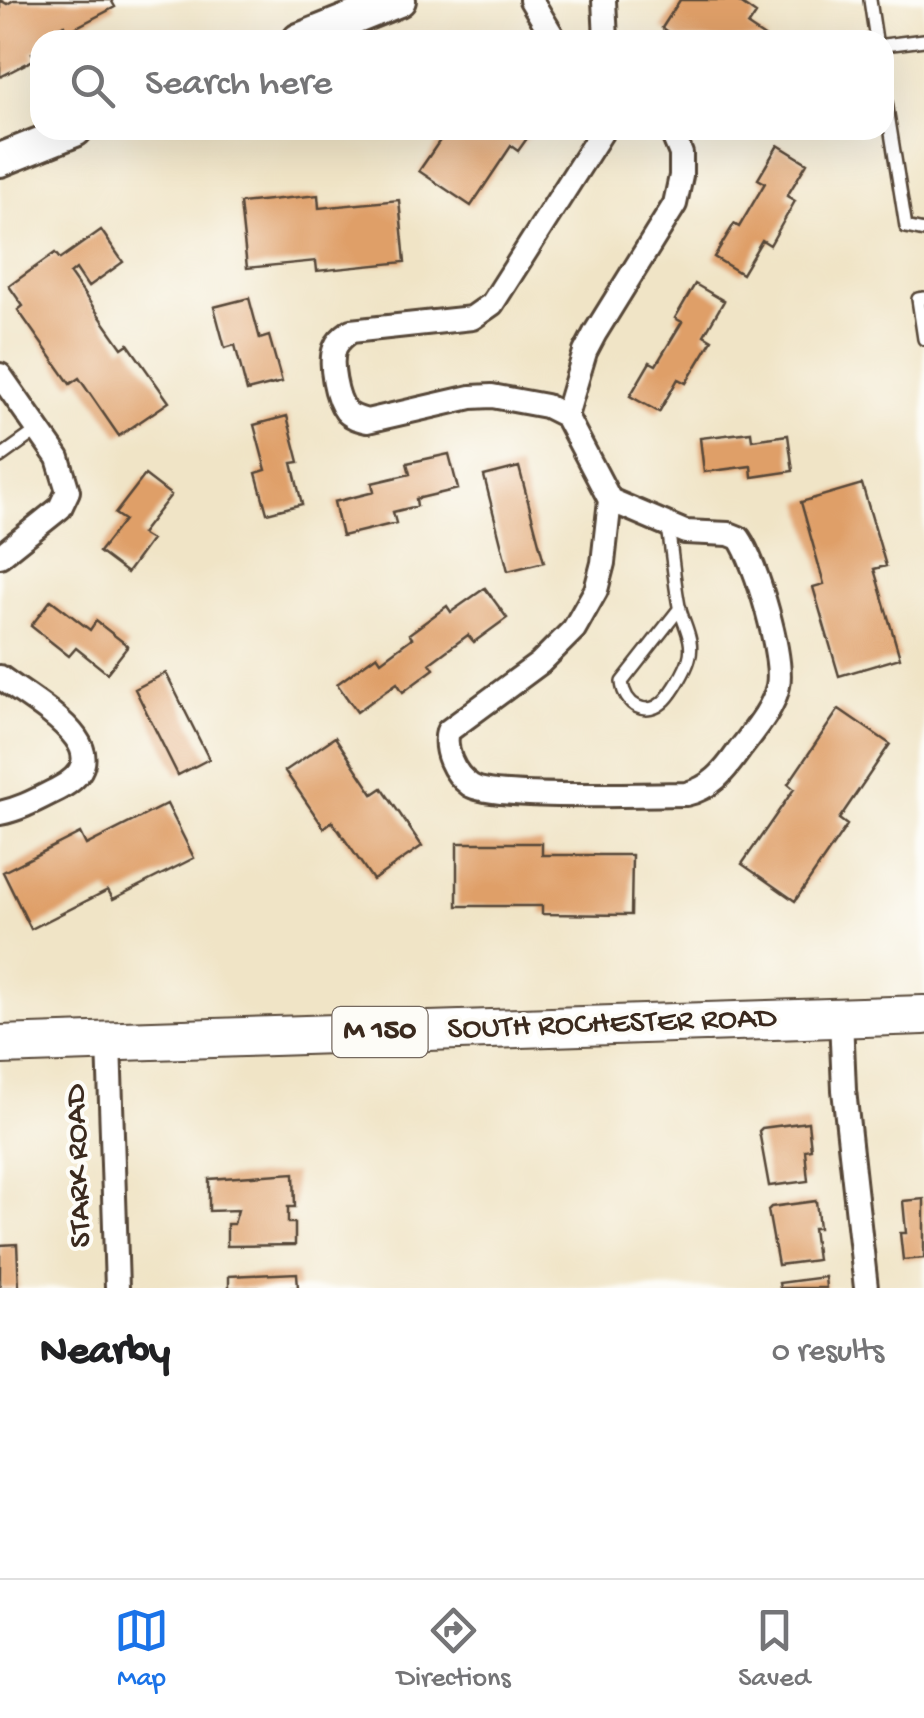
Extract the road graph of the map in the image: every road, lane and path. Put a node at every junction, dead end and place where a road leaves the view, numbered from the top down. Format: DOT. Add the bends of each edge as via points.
graph roads {
  1 [pos="399,0"];
  2 [pos="531,0"];
  3 [pos="604,0"];
  4 [pos="870,0"];
  5 [pos="325,30"];
  6 [pos="548,30"];
  7 [pos="606,30"];
  8 [pos="874,30"];
  9 [pos="924,40"];
  10 [pos="894,44"];
  11 [pos="50,140"];
  12 [pos="597,140"];
  13 [pos="675,140"];
  14 [pos="892,140"];
  15 [pos="0,160"];
  16 [pos="924,231"];
  17 [pos="924,298"];
  18 [pos="924,340"];
  19 [pos="2,380"];
  20 [pos="566,416"];
  21 [pos="39,429"];
  22 [pos="0,457"];
  23 [pos="610,500"];
  24 [pos="668,527"];
  25 [pos="0,556"];
  26 [pos="680,608"];
  27 [pos="0,677"];
  28 [pos="0,813"];
  29 [pos="924,1015"];
  30 [pos="840,1018"];
  31 [pos="109,1042"];
  32 [pos="0,1045"];
  33 [pos="117,1288"];
  34 [pos="866,1288"];
  1 -- 5 [label="street"];
  2 -- 6 [label="street"];
  3 -- 7 [label="street"];
  4 -- 8 [label="lane"];
  9 -- 10 [label="lane"];
  11 -- 15 [label="street"];
  12 -- 20 [label="street" via="483,313 367,327 351,331 334,350 340,398 356,419 492,396"];
  13 -- 20 [label="street" via="682,176 675,204 594,333"];
  14 -- 16 [label="lane" via="906,227"];
  17 -- 18 [label="lane" via="918,299"];
  19 -- 21 [label="street"];
  20 -- 23 [label="street"];
  21 -- 22 [label="lane"];
  21 -- 25 [label="street" via="68,491 60,508"];
  23 -- 24 [label="street"];
  23 -- 24 [label="street" via="596,590 574,629 540,663 448,730 448,756 470,785 520,793 686,794 712,783 731,762 774,698 778,654 739,538"];
  24 -- 26 [label="lane"];
  26 -- 26 [label="lane" via="690,659 665,701 633,706 622,682"];
  27 -- 28 [label="street" via="72,732 86,757 71,782"];
  29 -- 30 [label="main road, SOUTH ROCHESTER ROAD / M 150"];
  30 -- 31 [label="main road, SOUTH ROCHESTER ROAD / M 150"];
  30 -- 34 [label="street"];
  31 -- 32 [label="main road, SOUTH ROCHESTER ROAD / M 150"];
  31 -- 33 [label="street, STARK ROAD"];
}
